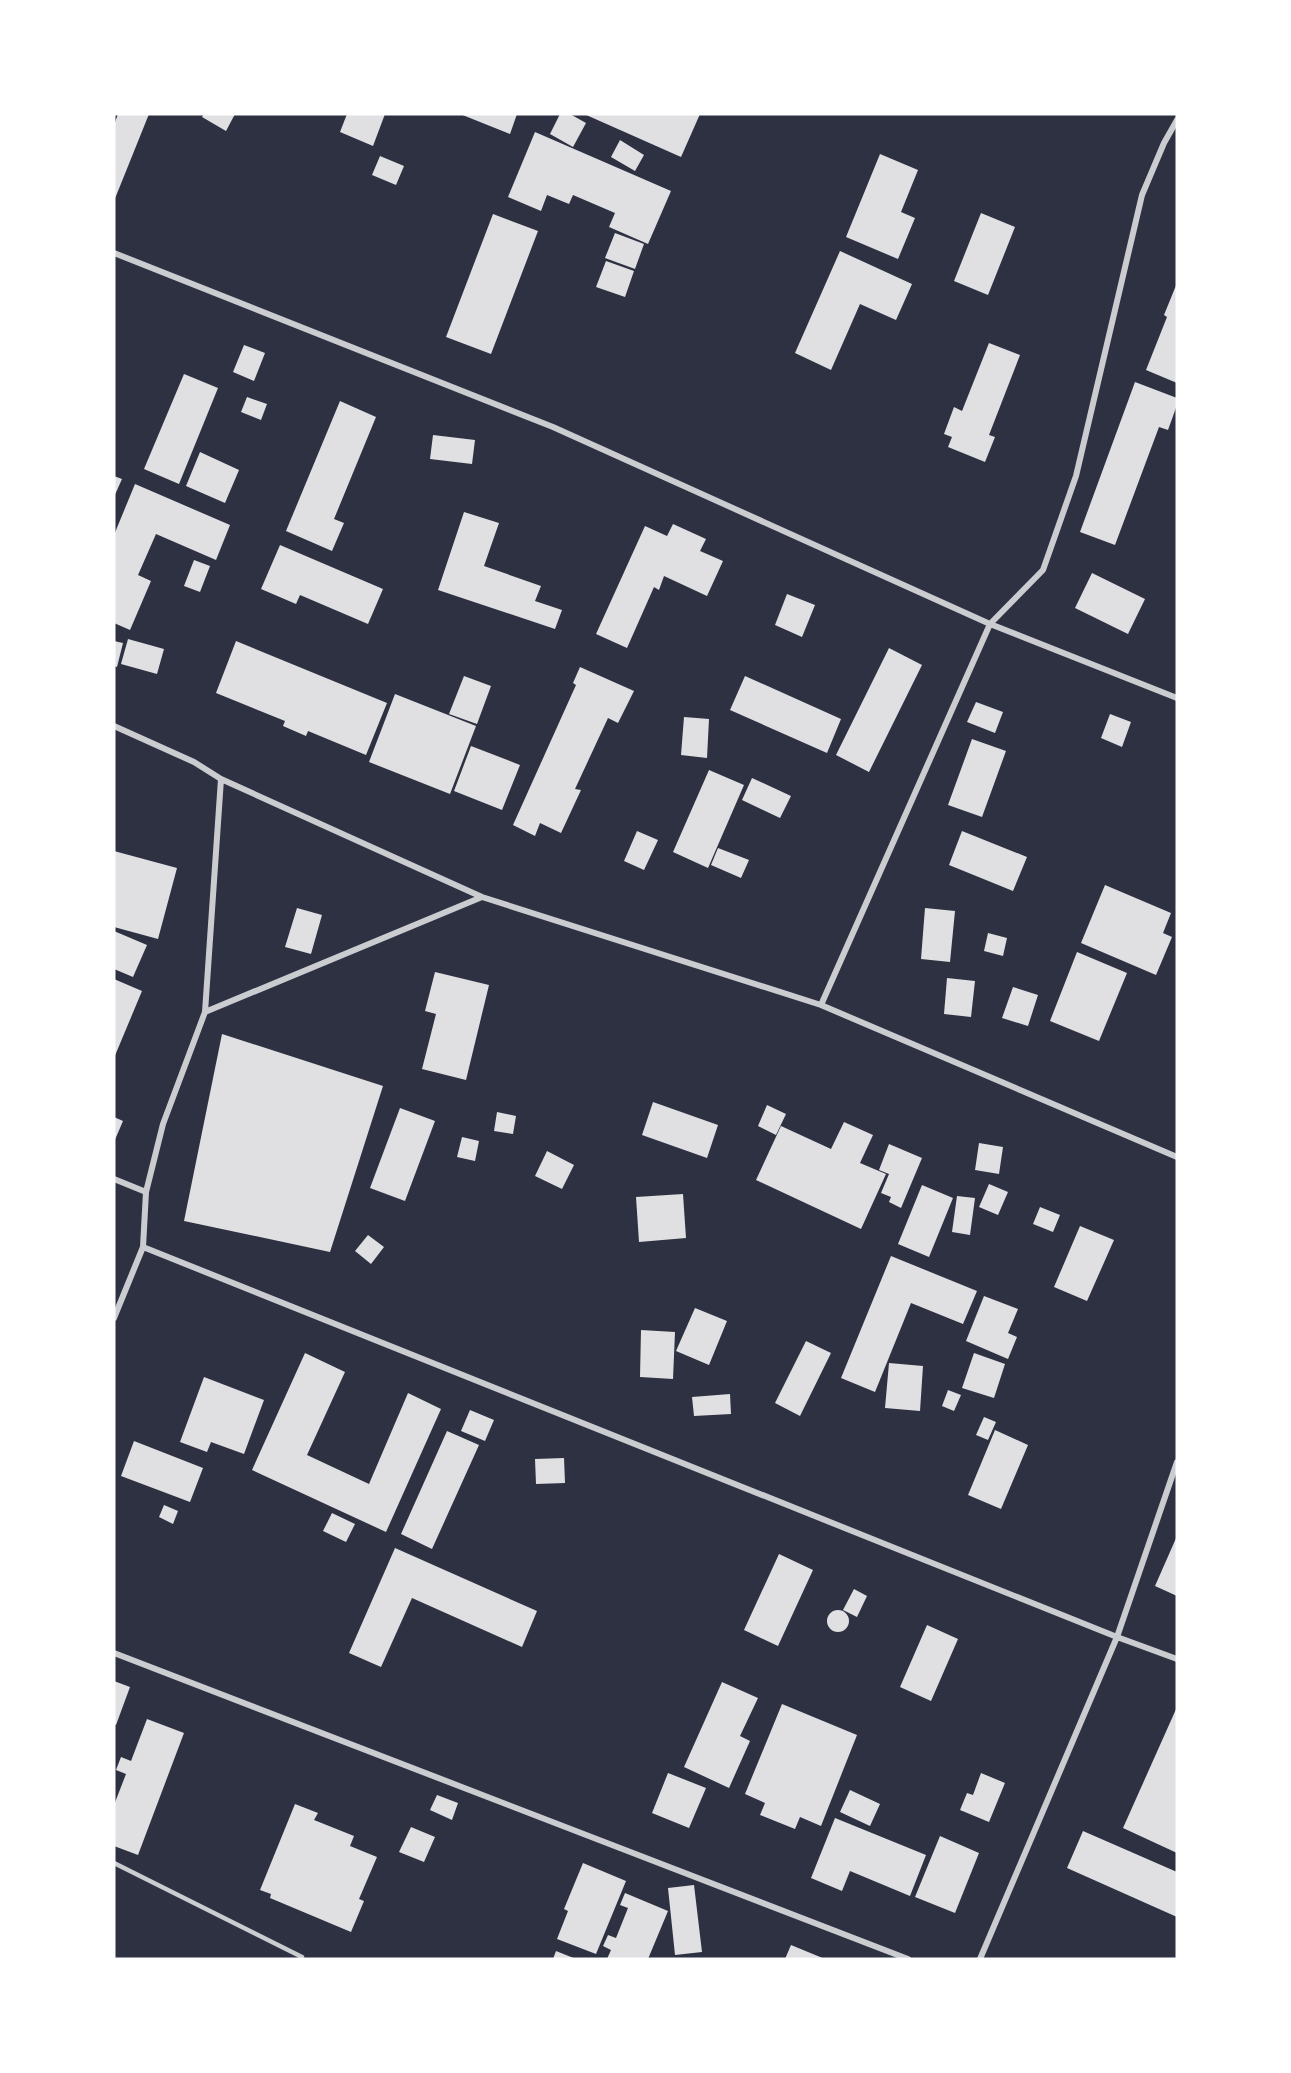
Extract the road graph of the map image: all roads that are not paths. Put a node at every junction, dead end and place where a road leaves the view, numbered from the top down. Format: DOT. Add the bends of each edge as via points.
graph roads {
  1 [pos="1177,120"];
  2 [pos="114,253"];
  3 [pos="990,624"];
  4 [pos="1177,698"];
  5 [pos="114,726"];
  6 [pos="221,779"];
  7 [pos="482,897"];
  8 [pos="821,1005"];
  9 [pos="205,1011"];
  10 [pos="1177,1157"];
  11 [pos="114,1179"];
  12 [pos="146,1192"];
  13 [pos="143,1247"];
  14 [pos="114,1318"];
  15 [pos="1177,1462"];
  16 [pos="1117,1637"];
  17 [pos="114,1653"];
  18 [pos="1177,1659"];
  19 [pos="114,1863"];
  20 [pos="302,1957"];
  21 [pos="908,1959"];
  22 [pos="980,1959"];
  1 -- 3 [label="street" via="1142,195 1076,476 1043,570"];
  2 -- 3 [label="street" via="553,428"];
  3 -- 4 [label="street"];
  3 -- 8 [label="street"];
  5 -- 6 [label="street" via="194,762"];
  6 -- 7 [label="street"];
  6 -- 9 [label="street"];
  7 -- 8 [label="street"];
  7 -- 9 [label="street"];
  8 -- 10 [label="street"];
  9 -- 12 [label="street" via="163,1124"];
  11 -- 12 [label="street"];
  12 -- 13 [label="street"];
  13 -- 14 [label="street"];
  13 -- 16 [label="street"];
  15 -- 16 [label="street"];
  16 -- 18 [label="street"];
  16 -- 22 [label="street"];
  17 -- 21 [label="street"];
  19 -- 20 [label="lane"];
}
